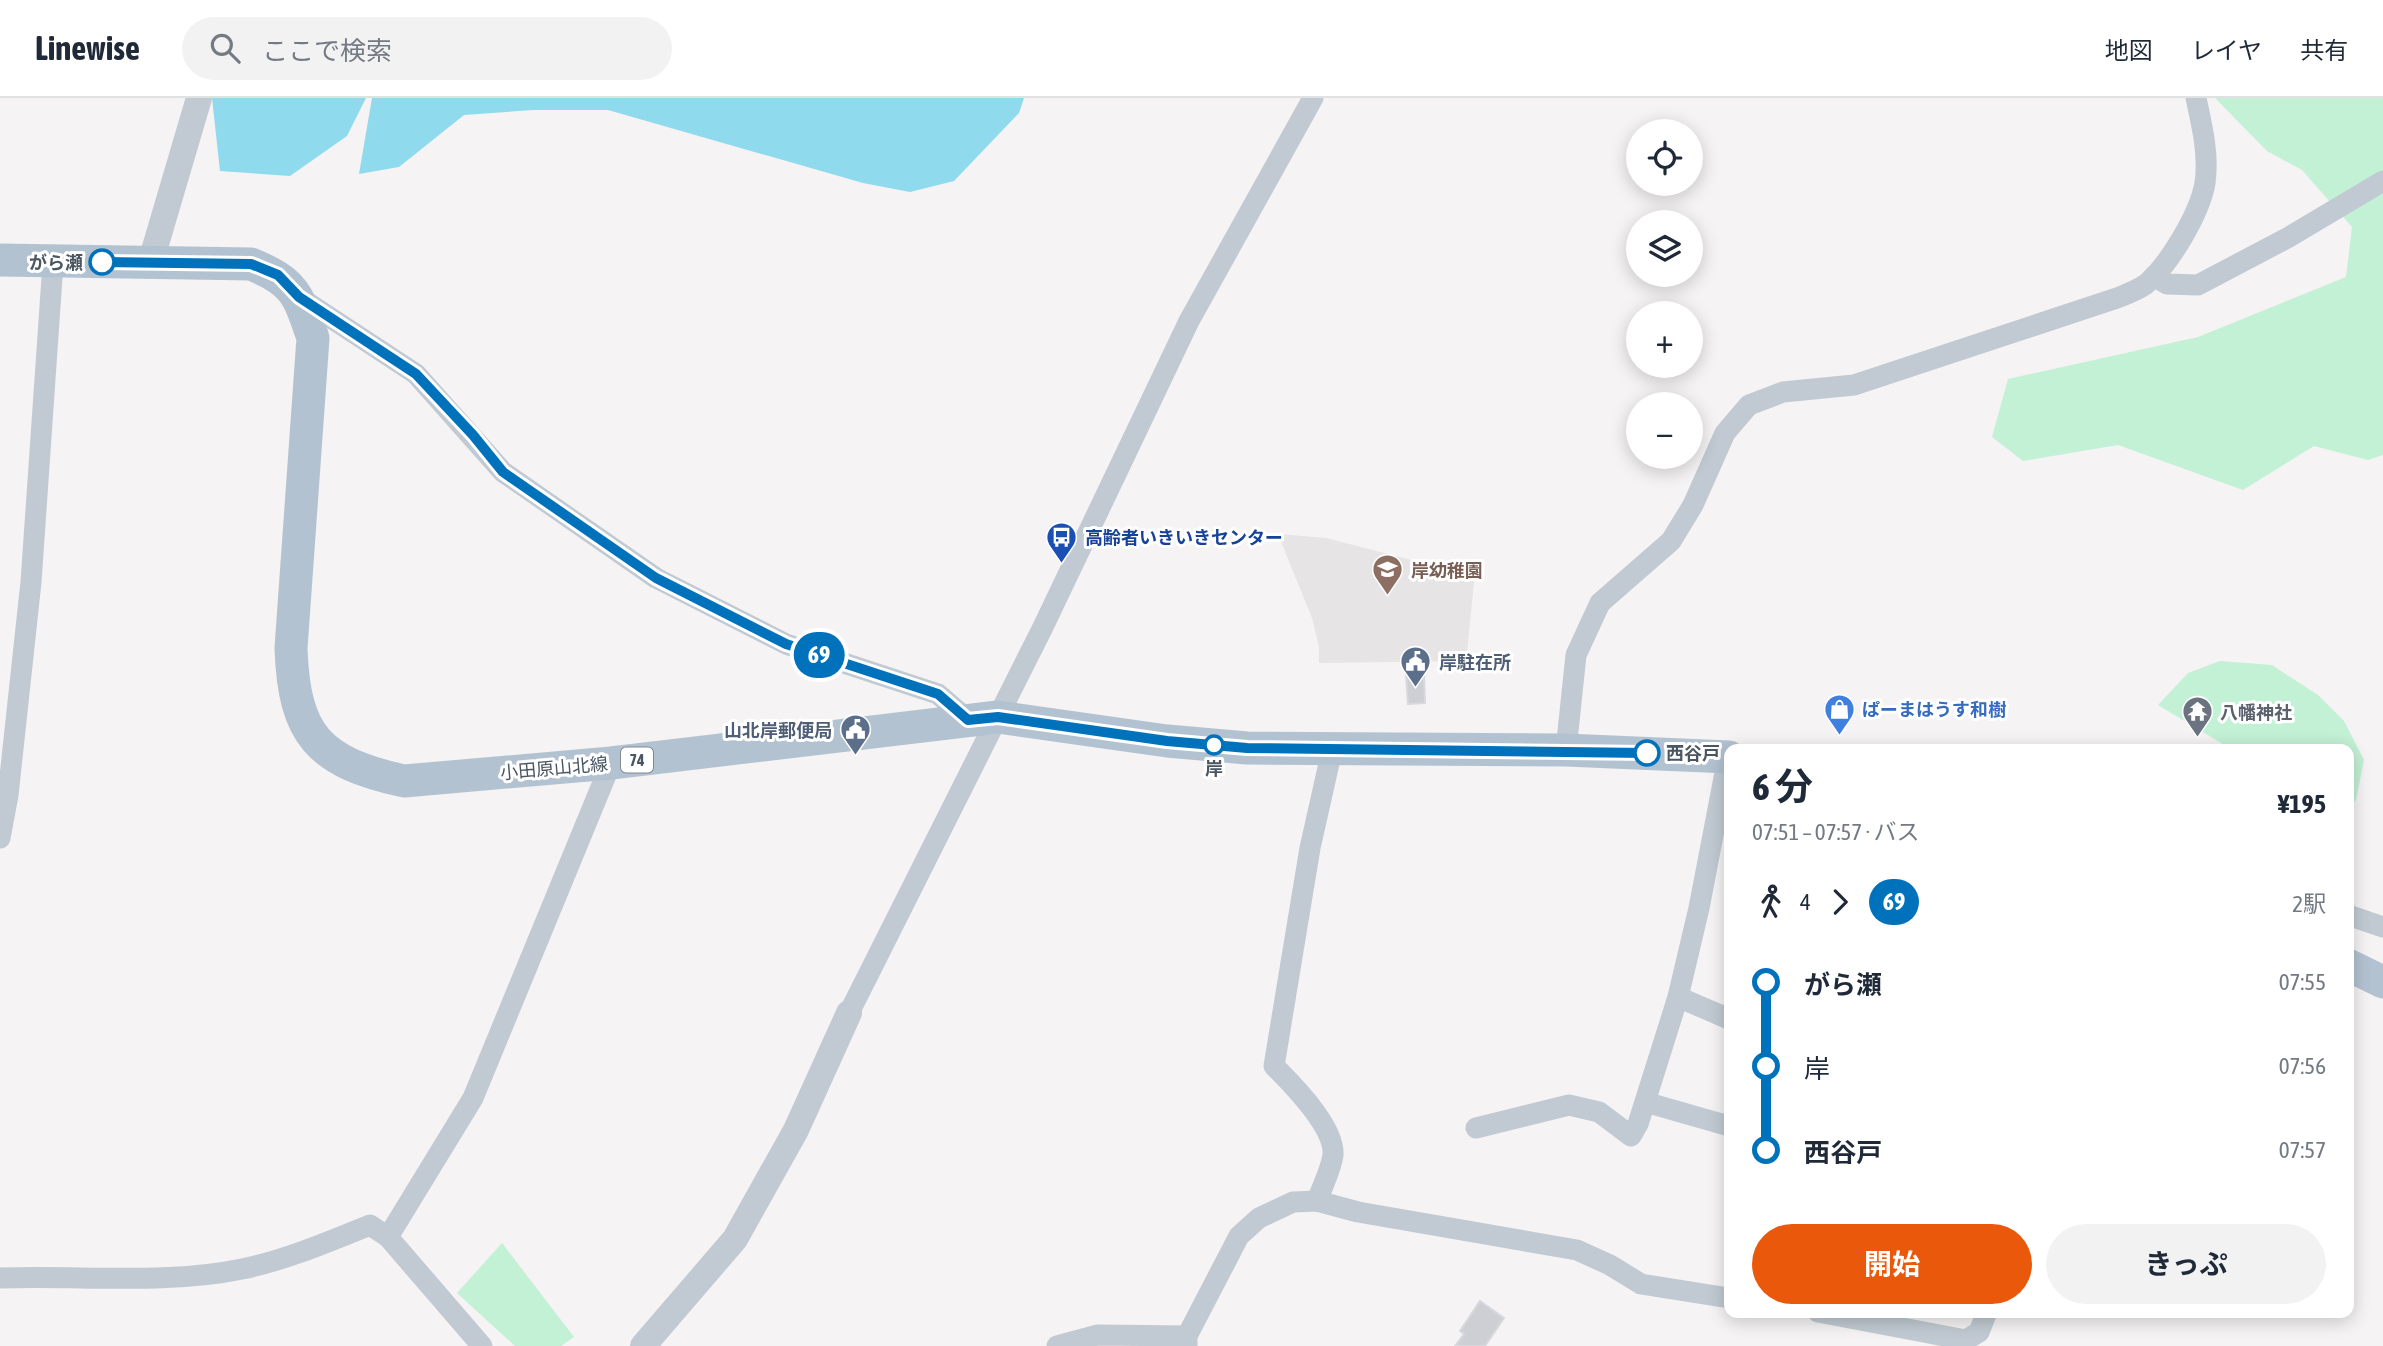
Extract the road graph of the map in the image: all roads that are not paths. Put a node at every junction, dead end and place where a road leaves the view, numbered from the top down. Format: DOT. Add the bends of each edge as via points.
graph roads {
  1 [pos="199,98"];
  2 [pos="1313,98"];
  3 [pos="2196,98"];
  4 [pos="2383,181"];
  5 [pos="0,260"];
  6 [pos="151,261"];
  7 [pos="54,262"];
  8 [pos="2154,276"];
  9 [pos="299,297"];
  10 [pos="983,718"];
  11 [pos="1332,750"];
  12 [pos="1566,750"];
  13 [pos="1724,757"];
  14 [pos="611,763"];
  15 [pos="1724,778"];
  16 [pos="0,838"];
  17 [pos="2354,917"];
  18 [pos="2383,927"];
  19 [pos="2354,968"];
  20 [pos="2383,982"];
  21 [pos="1678,997"];
  22 [pos="849,1013"];
  23 [pos="1724,1017"];
  24 [pos="1645,1102"];
  25 [pos="1724,1125"];
  26 [pos="1476,1128"];
  27 [pos="1317,1201"];
  28 [pos="388,1237"];
  29 [pos="0,1278"];
  30 [pos="1724,1297"];
  31 [pos="1850,1318"];
  32 [pos="1985,1318"];
  33 [pos="1187,1341"];
  34 [pos="482,1346"];
  35 [pos="643,1346"];
  36 [pos="1057,1346"];
  1 -- 6 [label="street"];
  2 -- 10 [label="street" via="1189,321"];
  3 -- 8 [label="street" via="2205,143 2205,183 2190,222"];
  4 -- 8 [label="street" via="2198,285 2167,284"];
  5 -- 7 [label="main road, 小田原山北線 / 74"];
  6 -- 7 [label="main road, 小田原山北線 / 74"];
  6 -- 9 [label="main road, 小田原山北線 / 74" via="251,264 278,275"];
  7 -- 16 [label="street" via="31,582"];
  8 -- 12 [label="street" via="2117,298 1854,385 1783,392 1749,405 1725,433 1693,505 1671,541 1600,603 1576,655"];
  9 -- 10 [label="street" via="416,374 503,472 656,578 786,644 938,694"];
  9 -- 14 [label="main road, 小田原山北線 / 74" via="313,338 292,688 299,713 315,740 337,759 371,774 404,781"];
  10 -- 11 [label="main road, 小田原山北線 / 74" via="1167,741"];
  10 -- 14 [label="main road, 小田原山北線 / 74"];
  10 -- 22 [label="street"];
  11 -- 12 [label="main road, 小田原山北線 / 74"];
  11 -- 27 [label="street" via="1310,848 1274,1066 1330,1135 1333,1155"];
  12 -- 13 [label="main road, 小田原山北線 / 74"];
  14 -- 28 [label="street" via="473,1098"];
  15 -- 21 [label="street"];
  17 -- 18 [label="street"];
  19 -- 20 [label="main road"];
  21 -- 23 [label="street"];
  21 -- 24 [label="street"];
  22 -- 35 [label="street" via="796,1130 735,1239"];
  24 -- 25 [label="street"];
  24 -- 26 [label="street" via="1631,1136 1600,1112 1569,1105"];
  27 -- 30 [label="street" via="1577,1251 1641,1284"];
  27 -- 33 [label="street" via="1293,1202 1259,1218 1239,1237"];
  28 -- 29 [label="street" via="370,1225 317,1247 241,1269 139,1278"];
  28 -- 34 [label="street"];
  31 -- 32 [label="street" via="1966,1340 1979,1332"];
  33 -- 36 [label="street" via="1098,1335"];
}
